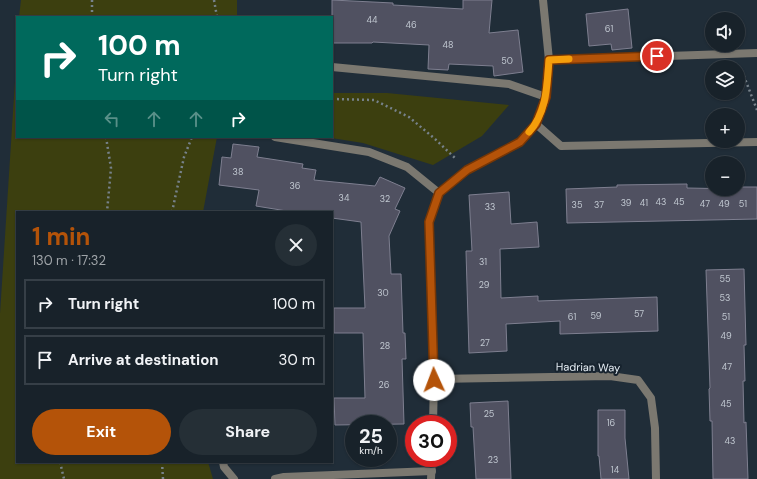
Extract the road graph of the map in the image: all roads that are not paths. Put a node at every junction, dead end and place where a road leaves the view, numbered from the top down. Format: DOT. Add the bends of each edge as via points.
graph roads {
  1 [pos="543,0"];
  2 [pos="757,53"];
  3 [pos="549,60"];
  4 [pos="333,67"];
  5 [pos="546,97"];
  6 [pos="536,124"];
  7 [pos="281,138"];
  8 [pos="757,142"];
  9 [pos="439,193"];
  10 [pos="434,380"];
  11 [pos="433,415"];
  12 [pos="223,463"];
  13 [pos="432,475"];
  14 [pos="234,479"];
  15 [pos="275,479"];
  16 [pos="656,479"];
  1 -- 3 [label="street"];
  2 -- 3 [label="street"];
  3 -- 5 [label="street"];
  4 -- 5 [label="street" via="509,84"];
  5 -- 6 [label="street"];
  6 -- 8 [label="street" via="561,146"];
  6 -- 9 [label="street" via="520,142 467,170"];
  7 -- 9 [label="street" via="369,152 407,167"];
  9 -- 10 [label="street" via="429,222"];
  10 -- 11 [label="street"];
  10 -- 16 [label="street, Hadrian Way" via="610,376 638,380 651,398 655,428"];
  12 -- 14 [label="street"];
  13 -- 15 [label="street"];
}
